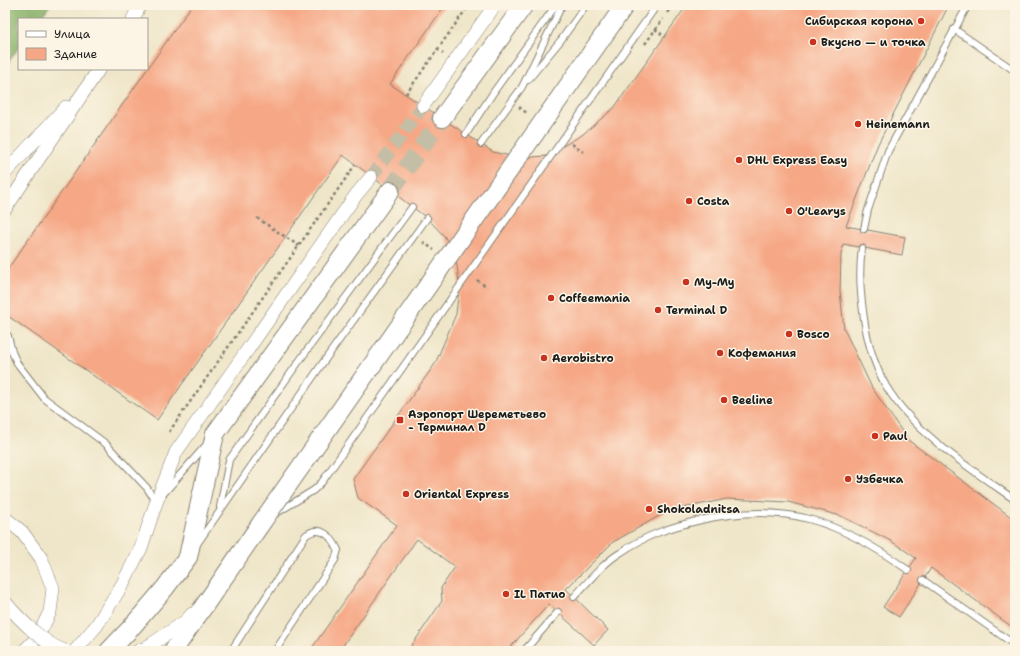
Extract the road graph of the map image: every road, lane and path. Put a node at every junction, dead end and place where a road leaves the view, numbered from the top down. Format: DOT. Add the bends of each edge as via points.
graph roads {
  1 [pos="140,5"];
  2 [pos="469,5"];
  3 [pos="495,5"];
  4 [pos="524,5"];
  5 [pos="556,5"];
  6 [pos="562,5"];
  7 [pos="586,5"];
  8 [pos="625,5"];
  9 [pos="657,5"];
  10 [pos="968,5"];
  11 [pos="134,18"];
  12 [pos="954,29"];
  13 [pos="1015,71"];
  14 [pos="96,72"];
  15 [pos="522,87"];
  16 [pos="406,94"];
  17 [pos="424,106"];
  18 [pos="442,118"];
  19 [pos="466,134"];
  20 [pos="481,144"];
  21 [pos="355,164"];
  22 [pos="5,173"];
  23 [pos="371,176"];
  24 [pos="390,191"];
  25 [pos="412,207"];
  26 [pos="5,209"];
  27 [pos="257,218"];
  28 [pos="427,218"];
  29 [pos="864,229"];
  30 [pos="299,246"];
  31 [pos="862,248"];
  32 [pos="8,336"];
  33 [pos="169,432"];
  34 [pos="216,434"];
  35 [pos="1015,500"];
  36 [pos="156,502"];
  37 [pos="219,510"];
  38 [pos="5,518"];
  39 [pos="262,522"];
  40 [pos="188,557"];
  41 [pos="908,570"];
  42 [pos="923,580"];
  43 [pos="216,586"];
  44 [pos="574,597"];
  45 [pos="5,602"];
  46 [pos="558,612"];
  47 [pos="1015,645"];
  48 [pos="24,651"];
  49 [pos="65,651"];
  50 [pos="75,651"];
  51 [pos="109,651"];
  52 [pos="138,651"];
  53 [pos="173,651"];
  54 [pos="231,651"];
  55 [pos="275,651"];
  56 [pos="524,651"];
  1 -- 11 [label="street"];
  2 -- 16 [label="path"];
  3 -- 17 [label="street"];
  4 -- 18 [label="street"];
  5 -- 19 [label="lane"];
  6 -- 15 [label="lane"];
  7 -- 15 [label="lane"];
  8 -- 39 [label="street, bridge"];
  9 -- 39 [label="lane, bridge" via="322,482 314,490"];
  10 -- 12 [label="lane"];
  12 -- 13 [label="lane"];
  12 -- 29 [label="lane" via="888,151"];
  14 -- 22 [label="street"];
  14 -- 26 [label="street"];
  15 -- 20 [label="lane"];
  21 -- 30 [label="path"];
  23 -- 36 [label="street" via="176,452"];
  24 -- 34 [label="street"];
  25 -- 37 [label="lane" via="229,460"];
  27 -- 30 [label="path"];
  28 -- 37 [label="lane"];
  30 -- 33 [label="path"];
  31 -- 35 [label="lane" via="861,291 865,328 872,355 886,386 924,432"];
  32 -- 36 [label="lane" via="17,363 44,398 106,444 147,488"];
  34 -- 36 [label="lane"];
  34 -- 40 [label="street"];
  36 -- 50 [label="street" via="142,548 122,585 97,625"];
  37 -- 40 [label="lane"];
  38 -- 48 [label="street" via="22,532 40,558 53,588 50,612 37,638"];
  39 -- 43 [label="street"];
  40 -- 51 [label="street" via="160,594"];
  41 -- 44 [label="lane" via="862,540 833,526 782,513 745,513 673,526 649,535 619,553"];
  42 -- 47 [label="lane"];
  43 -- 52 [label="street" via="186,621"];
  43 -- 53 [label="street"];
  45 -- 49 [label="street, bridge" via="38,634"];
  46 -- 56 [label="lane"];
  54 -- 55 [label="lane" via="306,535 322,531 333,540 338,550 335,560"];
}
